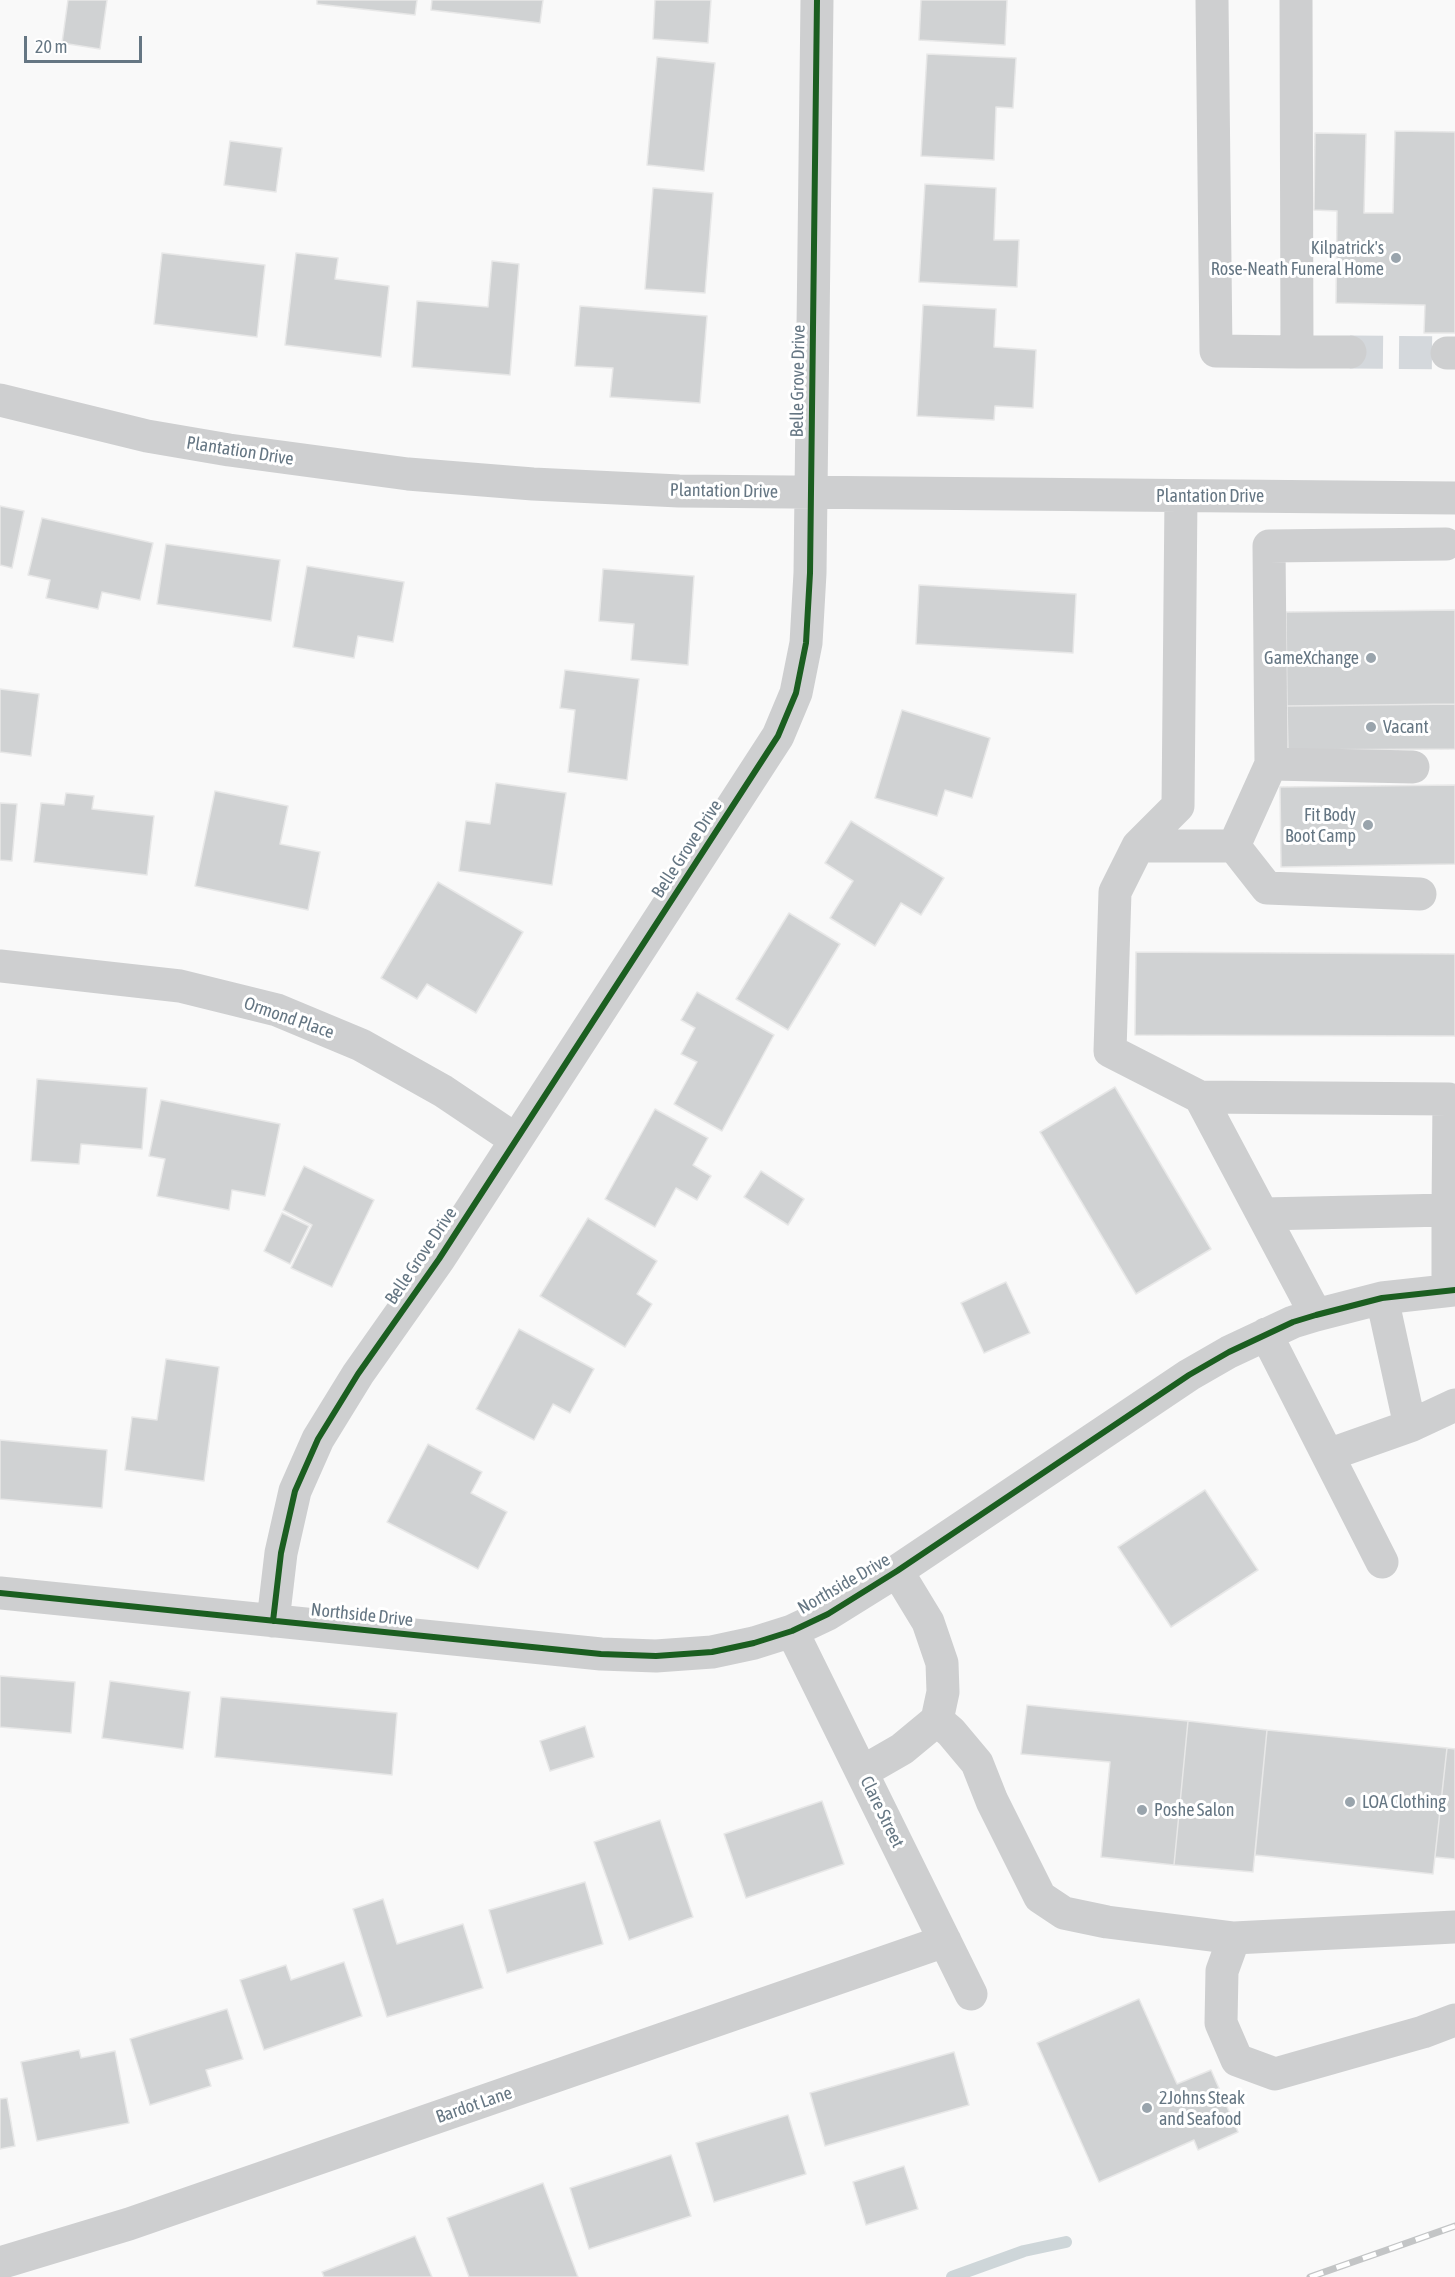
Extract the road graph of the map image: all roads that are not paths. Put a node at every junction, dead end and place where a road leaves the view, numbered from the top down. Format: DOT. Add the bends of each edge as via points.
graph roads {
  1 [pos="817,0"];
  2 [pos="1212,0"];
  3 [pos="1296,0"];
  4 [pos="1297,352"];
  5 [pos="1350,352"];
  6 [pos="0,400"];
  7 [pos="811,492"];
  8 [pos="1181,496"];
  9 [pos="1374,497"];
  10 [pos="1455,498"];
  11 [pos="1375,543"];
  12 [pos="1446,544"];
  13 [pos="1271,764"];
  14 [pos="1413,767"];
  15 [pos="1138,846"];
  16 [pos="1234,846"];
  17 [pos="1420,894"];
  18 [pos="0,966"];
  19 [pos="1200,1097"];
  20 [pos="516,1140"];
  21 [pos="1448,1210"];
  22 [pos="1263,1214"];
  23 [pos="1451,1290"];
  24 [pos="1382,1298"];
  25 [pos="1316,1315"];
  26 [pos="1266,1334"];
  27 [pos="1455,1405"];
  28 [pos="1410,1426"];
  29 [pos="1328,1455"];
  30 [pos="1382,1562"];
  31 [pos="897,1571"];
  32 [pos="0,1593"];
  33 [pos="273,1621"];
  34 [pos="792,1631"];
  35 [pos="937,1720"];
  36 [pos="862,1772"];
  37 [pos="1455,1927"];
  38 [pos="1234,1938"];
  39 [pos="945,1941"];
  40 [pos="971,1994"];
  41 [pos="1455,2020"];
  42 [pos="0,2263"];
  1 -- 7 [label="street, Belle Grove Drive"];
  2 -- 4 [label="street" via="1216,351"];
  3 -- 4 [label="street"];
  4 -- 5 [label="street"];
  6 -- 7 [label="street, Plantation Drive" via="147,436 408,474 533,484"];
  7 -- 8 [label="street, Plantation Drive"];
  7 -- 20 [label="street, Belle Grove Drive" via="806,643 796,693 778,736"];
  8 -- 9 [label="street, Plantation Drive"];
  8 -- 15 [label="street" via="1178,806"];
  9 -- 10 [label="street, Plantation Drive"];
  9 -- 11 [label="street"];
  11 -- 12 [label="street"];
  11 -- 13 [label="street" via="1269,546"];
  13 -- 14 [label="street"];
  13 -- 16 [label="street"];
  15 -- 16 [label="street"];
  15 -- 19 [label="street" via="1115,892 1110,1051"];
  16 -- 17 [label="street" via="1267,888"];
  18 -- 20 [label="street, Ormond Place" via="180,986 277,1010 361,1045 443,1091"];
  19 -- 21 [label="street" via="1449,1099"];
  19 -- 22 [label="street"];
  20 -- 33 [label="street, Belle Grove Drive" via="318,1439 295,1491 281,1553"];
  21 -- 22 [label="street"];
  21 -- 23 [label="street"];
  22 -- 25 [label="street"];
  23 -- 24 [label="street, Northside Drive"];
  24 -- 25 [label="street, Northside Drive"];
  24 -- 28 [label="street"];
  25 -- 26 [label="street, Northside Drive"];
  26 -- 29 [label="street"];
  26 -- 31 [label="street, Northside Drive" via="1189,1375"];
  27 -- 28 [label="street"];
  28 -- 29 [label="street"];
  29 -- 30 [label="street"];
  31 -- 34 [label="street, Northside Drive" via="828,1614"];
  31 -- 35 [label="street" via="928,1622 942,1663 943,1692"];
  32 -- 33 [label="street, Northside Drive"];
  33 -- 34 [label="street, Northside Drive" via="601,1654 656,1656 712,1652"];
  34 -- 36 [label="street, Clare Street"];
  35 -- 36 [label="street" via="902,1749"];
  35 -- 38 [label="street" via="976,1763 1040,1897 1064,1913"];
  36 -- 39 [label="street, Clare Street"];
  37 -- 38 [label="street"];
  38 -- 41 [label="street" via="1222,1971 1221,2023 1237,2060 1275,2074"];
  39 -- 40 [label="street, Clare Street"];
  39 -- 42 [label="street, Bardot Lane" via="141,2220"];
}
